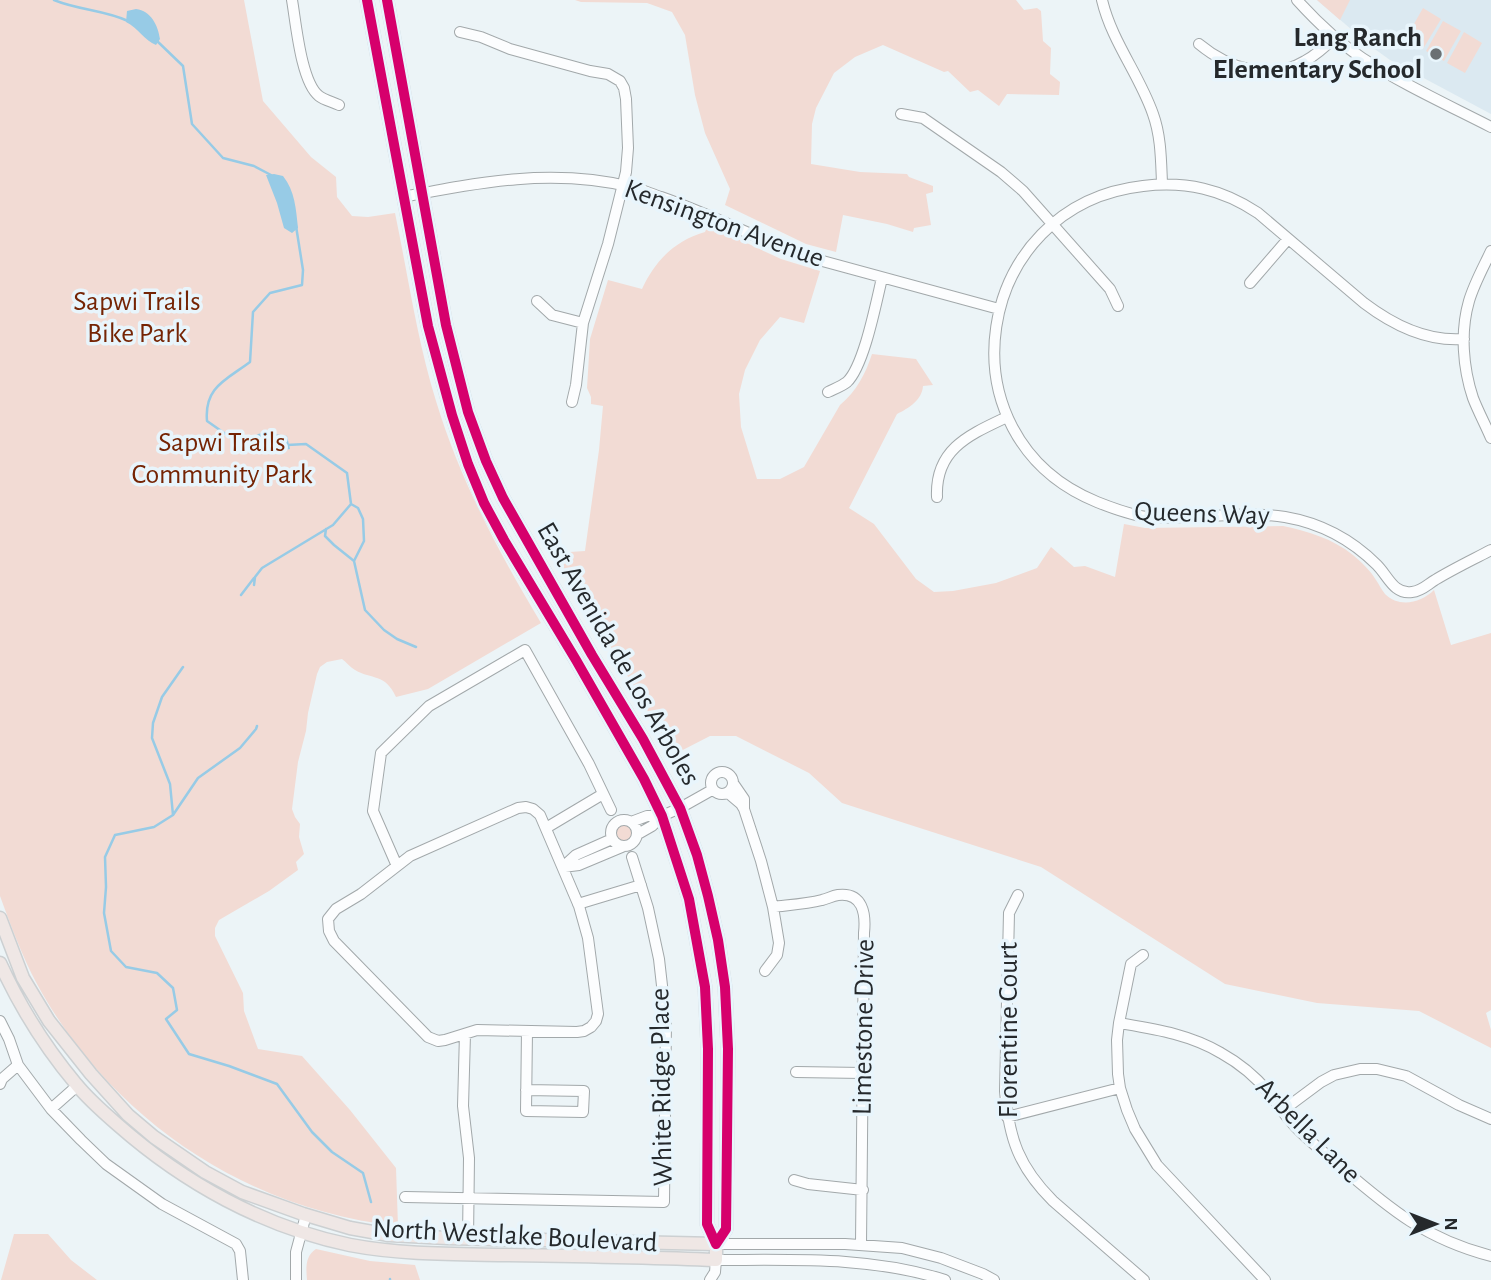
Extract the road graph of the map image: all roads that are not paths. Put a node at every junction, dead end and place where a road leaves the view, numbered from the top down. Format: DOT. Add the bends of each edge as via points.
graph roads {
  1 [pos="292,0"];
  2 [pos="366,0"];
  3 [pos="387,0"];
  4 [pos="1102,0"];
  5 [pos="1297,0"];
  6 [pos="460,32"];
  7 [pos="1335,37"];
  8 [pos="1199,44"];
  9 [pos="339,105"];
  10 [pos="901,114"];
  11 [pos="1491,127"];
  12 [pos="1162,183"];
  13 [pos="622,185"];
  14 [pos="423,193"];
  15 [pos="403,197"];
  16 [pos="1052,224"];
  17 [pos="1287,239"];
  18 [pos="1491,251"];
  19 [pos="1488,266"];
  20 [pos="882,278"];
  21 [pos="1250,283"];
  22 [pos="537,302"];
  23 [pos="1118,306"];
  24 [pos="999,309"];
  25 [pos="583,323"];
  26 [pos="1464,339"];
  27 [pos="828,392"];
  28 [pos="572,402"];
  29 [pos="1007,417"];
  30 [pos="1491,438"];
  31 [pos="937,497"];
  32 [pos="1491,550"];
  33 [pos="731,788"];
  34 [pos="712,790"];
  35 [pos="603,794"];
  36 [pos="680,808"];
  37 [pos="611,810"];
  38 [pos="662,816"];
  39 [pos="631,822"];
  40 [pos="546,828"];
  41 [pos="638,834"];
  42 [pos="612,839"];
  43 [pos="622,847"];
  44 [pos="632,857"];
  45 [pos="397,866"];
  46 [pos="563,867"];
  47 [pos="641,885"];
  48 [pos="1018,895"];
  49 [pos="578,904"];
  50 [pos="772,907"];
  51 [pos="0,918"];
  52 [pos="1143,954"];
  53 [pos="0,963"];
  54 [pos="765,971"];
  55 [pos="0,1021"];
  56 [pos="1119,1023"];
  57 [pos="527,1031"];
  58 [pos="465,1034"];
  59 [pos="19,1065"];
  60 [pos="796,1072"];
  61 [pos="863,1073"];
  62 [pos="0,1084"];
  63 [pos="77,1086"];
  64 [pos="1120,1088"];
  65 [pos="526,1090"];
  66 [pos="51,1109"];
  67 [pos="1282,1111"];
  68 [pos="1007,1117"];
  69 [pos="1491,1119"];
  70 [pos="794,1180"];
  71 [pos="863,1189"];
  72 [pos="405,1197"];
  73 [pos="469,1199"];
  74 [pos="306,1215"];
  75 [pos="301,1232"];
  76 [pos="468,1239"];
  77 [pos="716,1244"];
  78 [pos="861,1244"];
  79 [pos="1491,1256"];
  80 [pos="715,1274"];
  81 [pos="243,1280"];
  82 [pos="296,1280"];
  83 [pos="944,1280"];
  84 [pos="994,1280"];
  85 [pos="1144,1280"];
  86 [pos="1265,1280"];
  1 -- 9 [label="street" via="311,86 320,97"];
  2 -- 15 [label="main road, East Avenida de Los Arboles"];
  3 -- 14 [label="main road, East Avenida de Los Arboles"];
  4 -- 12 [label="street" via="1112,33 1154,115"];
  5 -- 7 [label="street"];
  6 -- 13 [label="street" via="620,81 628,130"];
  7 -- 8 [label="street" via="1304,62 1269,71 1233,66"];
  7 -- 11 [label="street" via="1359,57"];
  10 -- 16 [label="street" via="923,118 1001,172"];
  12 -- 16 [label="street, Queens Way" via="1102,195"];
  12 -- 17 [label="street, Queens Way" via="1228,196 1258,213"];
  13 -- 14 [label="street, Kensington Avenue" via="526,177"];
  13 -- 20 [label="street, Kensington Avenue" via="691,207 804,256"];
  13 -- 25 [label="street"];
  14 -- 15 [label="street, Kensington Avenue"];
  14 -- 36 [label="main road, East Avenida de Los Arboles" via="446,325 486,461"];
  15 -- 38 [label="main road, East Avenida de Los Arboles" via="428,326 452,415 484,503"];
  16 -- 23 [label="street" via="1110,289"];
  16 -- 24 [label="street, Queens Way" via="1018,263"];
  17 -- 21 [label="street"];
  17 -- 26 [label="street, Queens Way" via="1381,316 1440,339"];
  18 -- 19 [label="street"];
  19 -- 26 [label="street" via="1475,282 1468,302"];
  20 -- 24 [label="street, Kensington Avenue"];
  20 -- 27 [label="street" via="855,372"];
  22 -- 25 [label="street" via="552,315"];
  24 -- 29 [label="street, Queens Way" via="994,365"];
  25 -- 28 [label="street"];
  26 -- 30 [label="street" via="1473,398"];
  29 -- 31 [label="street" via="974,432 950,453 940,468"];
  29 -- 32 [label="street, Queens Way" via="1043,467 1095,502 1146,517 1265,515 1304,521 1354,545 1394,587 1406,592 1421,590"];
  33 -- 34 [label="street" via="718,794"];
  33 -- 34 [label="street" via="730,776 720,772 711,779"];
  33 -- 50 [label="street" via="744,809"];
  34 -- 36 [label="street"];
  35 -- 37 [label="street"];
  35 -- 40 [label="street"];
  35 -- 45 [label="street" via="524,650 429,706 381,753 373,811"];
  36 -- 38 [label="street"];
  36 -- 77 [label="main road, East Avenida de Los Arboles" via="709,896 725,987 726,1229"];
  38 -- 39 [label="street"];
  38 -- 41 [label="street"];
  38 -- 77 [label="main road, East Avenida de Los Arboles" via="689,900 705,987 707,1224"];
  39 -- 41 [label="street"];
  39 -- 42 [label="street" via="615,824"];
  40 -- 45 [label="street" via="533,809 518,808 421,850"];
  40 -- 46 [label="street"];
  41 -- 43 [label="street" via="632,845"];
  42 -- 43 [label="street"];
  42 -- 46 [label="street" via="576,855"];
  43 -- 46 [label="street"];
  44 -- 47 [label="street, White Ridge Place"];
  45 -- 58 [label="street" via="336,909 328,919 329,932 428,1037 438,1041"];
  46 -- 49 [label="street"];
  47 -- 49 [label="street"];
  47 -- 73 [label="street, White Ridge Place" via="659,959 666,1021 664,1202"];
  48 -- 68 [label="street, Florentine Court" via="1009,913"];
  49 -- 57 [label="street" via="588,938 596,1021 584,1031"];
  50 -- 54 [label="street" via="779,943"];
  50 -- 61 [label="street, Limestone Drive" via="834,895 861,905 866,919"];
  51 -- 74 [label="main road, North Westlake Boulevard" via="23,978 49,1021 128,1115 205,1172 242,1192"];
  52 -- 56 [label="street" via="1131,964"];
  53 -- 63 [label="main road, North Westlake Boulevard" via="25,1013"];
  55 -- 59 [label="street"];
  56 -- 64 [label="street"];
  56 -- 67 [label="street, Arbella Lane" via="1167,1031 1222,1053 1253,1076"];
  57 -- 58 [label="street"];
  57 -- 65 [label="street"];
  58 -- 73 [label="street" via="463,1106 470,1158"];
  59 -- 62 [label="street"];
  59 -- 66 [label="street"];
  60 -- 61 [label="street"];
  61 -- 71 [label="street, Limestone Drive"];
  63 -- 66 [label="street"];
  63 -- 75 [label="main road, North Westlake Boulevard" via="165,1164 228,1202"];
  64 -- 68 [label="street"];
  64 -- 86 [label="street" via="1135,1129 1157,1165"];
  65 -- 65 [label="street" via="584,1091 583,1112 526,1111"];
  66 -- 81 [label="street" via="106,1164 162,1204 236,1244"];
  67 -- 69 [label="street" via="1334,1075 1377,1069 1406,1076"];
  67 -- 79 [label="street, Arbella Lane" via="1303,1135 1405,1219 1450,1243"];
  68 -- 85 [label="street, Florentine Court" via="1019,1156 1040,1188"];
  70 -- 71 [label="street"];
  71 -- 78 [label="street, Limestone Drive"];
  72 -- 73 [label="street, White Ridge Place"];
  73 -- 76 [label="street"];
  74 -- 75 [label="street"];
  74 -- 76 [label="main road, North Westlake Boulevard" via="389,1235"];
  75 -- 80 [label="main road, North Westlake Boulevard" via="393,1251 604,1256"];
  75 -- 82 [label="street"];
  76 -- 77 [label="main road, North Westlake Boulevard"];
  77 -- 78 [label="street, North Westlake Boulevard"];
  77 -- 80 [label="main road, East Avenida de Los Arboles"];
  78 -- 84 [label="street, North Westlake Boulevard" via="922,1252"];
  80 -- 83 [label="street, North Westlake Boulevard" via="856,1262"];
}
